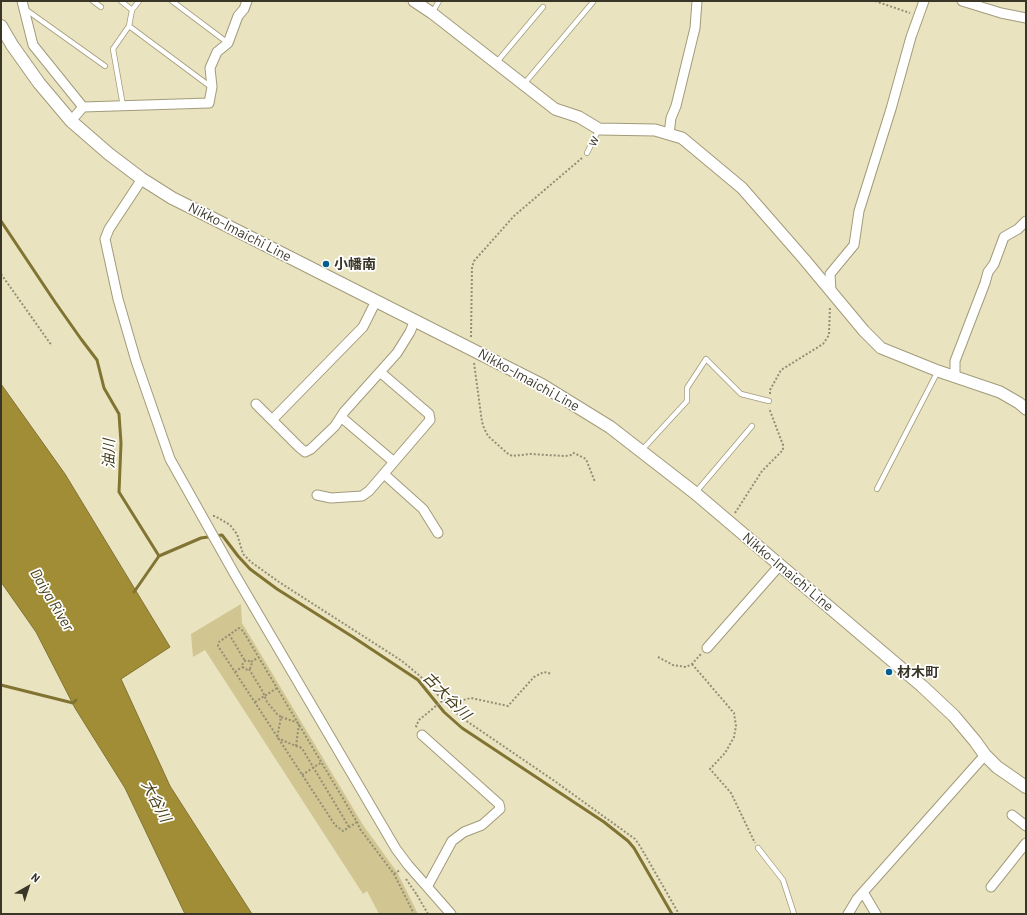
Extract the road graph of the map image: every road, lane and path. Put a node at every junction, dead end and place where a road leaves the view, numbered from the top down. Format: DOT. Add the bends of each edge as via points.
graph roads {
  1 [pos="93,1"];
  2 [pos="121,1"];
  3 [pos="139,1"];
  4 [pos="172,1"];
  5 [pos="247,1"];
  6 [pos="414,1"];
  7 [pos="439,1"];
  8 [pos="697,1"];
  9 [pos="875,1"];
  10 [pos="924,1"];
  11 [pos="962,1"];
  12 [pos="592,2"];
  13 [pos="23,5"];
  14 [pos="101,7"];
  15 [pos="543,7"];
  16 [pos="132,10"];
  17 [pos="432,12"];
  18 [pos="919,16"];
  19 [pos="1026,18"];
  20 [pos="1,26"];
  21 [pos="129,26"];
  22 [pos="228,42"];
  23 [pos="496,63"];
  24 [pos="104,66"];
  25 [pos="524,84"];
  26 [pos="212,87"];
  27 [pos="123,106"];
  28 [pos="84,107"];
  29 [pos="71,121"];
  30 [pos="599,129"];
  31 [pos="668,134"];
  32 [pos="587,153"];
  33 [pos="142,179"];
  34 [pos="1026,221"];
  35 [pos="1,274"];
  36 [pos="831,292"];
  37 [pos="376,301"];
  38 [pos="471,315"];
  39 [pos="415,320"];
  40 [pos="52,346"];
  41 [pos="938,371"];
  42 [pos="380,372"];
  43 [pos="955,377"];
  44 [pos="476,386"];
  45 [pos="769,401"];
  46 [pos="256,404"];
  47 [pos="1026,409"];
  48 [pos="341,417"];
  49 [pos="272,420"];
  50 [pos="752,426"];
  51 [pos="642,450"];
  52 [pos="394,462"];
  53 [pos="384,474"];
  54 [pos="595,482"];
  55 [pos="877,489"];
  56 [pos="695,493"];
  57 [pos="318,495"];
  58 [pos="730,522"];
  59 [pos="206,524"];
  60 [pos="438,533"];
  61 [pos="780,565"];
  62 [pos="230,634"];
  63 [pos="707,648"];
  64 [pos="259,657"];
  65 [pos="658,657"];
  66 [pos="245,660"];
  67 [pos="251,662"];
  68 [pos="692,664"];
  69 [pos="242,667"];
  70 [pos="249,669"];
  71 [pos="234,672"];
  72 [pos="552,674"];
  73 [pos="277,688"];
  74 [pos="265,696"];
  75 [pos="443,700"];
  76 [pos="254,702"];
  77 [pos="281,717"];
  78 [pos="299,723"];
  79 [pos="422,734"];
  80 [pos="277,738"];
  81 [pos="296,746"];
  82 [pos="985,755"];
  83 [pos="322,762"];
  84 [pos="313,767"];
  85 [pos="302,775"];
  86 [pos="1026,787"];
  87 [pos="1012,815"];
  88 [pos="358,822"];
  89 [pos="1026,826"];
  90 [pos="349,827"];
  91 [pos="1026,843"];
  92 [pos="758,848"];
  93 [pos="400,870"];
  94 [pos="394,874"];
  95 [pos="427,887"];
  96 [pos="991,887"];
  97 [pos="863,892"];
  98 [pos="414,914"];
  99 [pos="428,914"];
  100 [pos="451,914"];
  101 [pos="679,914"];
  102 [pos="794,914"];
  103 [pos="848,914"];
  104 [pos="876,914"];
  1 -- 14 [label="lane"];
  2 -- 16 [label="lane"];
  3 -- 16 [label="lane"];
  4 -- 22 [label="lane"];
  5 -- 22 [label="street"];
  6 -- 17 [label="street"];
  7 -- 17 [label="lane"];
  8 -- 31 [label="street" via="695,28"];
  9 -- 18 [label="path"];
  10 -- 18 [label="street"];
  11 -- 19 [label="street" via="1001,14"];
  12 -- 25 [label="lane"];
  13 -- 24 [label="lane"];
  13 -- 28 [label="street" via="33,45"];
  15 -- 23 [label="lane"];
  16 -- 21 [label="lane"];
  17 -- 23 [label="street"];
  18 -- 36 [label="street" via="859,211 854,245 830,274"];
  20 -- 29 [label="main road, Nikko-Imaichi Line" via="12,45"];
  21 -- 26 [label="lane"];
  21 -- 27 [label="lane" via="113,49"];
  22 -- 26 [label="street" via="217,52 210,68"];
  23 -- 25 [label="street"];
  25 -- 30 [label="street" via="555,109 579,117"];
  26 -- 27 [label="street" via="209,103"];
  27 -- 28 [label="street"];
  28 -- 29 [label="street"];
  29 -- 33 [label="main road, Nikko-Imaichi Line"];
  30 -- 31 [label="street" via="655,130"];
  30 -- 32 [label="lane, w"];
  31 -- 36 [label="street" via="682,138 742,188"];
  32 -- 38 [label="path" via="518,212 474,261"];
  33 -- 37 [label="main road, Nikko-Imaichi Line" via="172,198"];
  33 -- 59 [label="street" via="105,239 133,353 170,459"];
  34 -- 43 [label="street" via="1004,237 994,264 988,272 955,361"];
  35 -- 40 [label="path"];
  36 -- 41 [label="street" via="881,348"];
  36 -- 45 [label="path" via="829,335 823,344 781,370 770,390"];
  37 -- 39 [label="main road, Nikko-Imaichi Line"];
  37 -- 49 [label="street" via="363,327"];
  39 -- 42 [label="street" via="397,353"];
  39 -- 51 [label="main road, Nikko-Imaichi Line" via="549,389"];
  41 -- 43 [label="street"];
  41 -- 55 [label="lane"];
  42 -- 48 [label="street"];
  42 -- 52 [label="street" via="429,414 430,420"];
  43 -- 47 [label="street" via="1000,392"];
  44 -- 54 [label="path" via="484,428 488,436 507,453 512,456 556,456 574,453 586,459"];
  45 -- 51 [label="lane" via="741,394 706,359 687,388 687,401"];
  45 -- 58 [label="path" via="783,450 762,471"];
  46 -- 49 [label="street"];
  48 -- 49 [label="street" via="311,449 305,452"];
  48 -- 52 [label="street"];
  50 -- 56 [label="lane"];
  51 -- 56 [label="main road, Nikko-Imaichi Line"];
  52 -- 53 [label="street"];
  53 -- 57 [label="street" via="362,496 331,498"];
  53 -- 60 [label="street" via="423,509"];
  56 -- 58 [label="main road, Nikko-Imaichi Line"];
  58 -- 61 [label="main road, Nikko-Imaichi Line"];
  59 -- 75 [label="path" via="215,516 230,525 237,534 243,554 252,562 402,662"];
  59 -- 95 [label="street" via="396,848"];
  61 -- 63 [label="street"];
  61 -- 82 [label="main road, Nikko-Imaichi Line" via="922,686 954,716"];
  62 -- 64 [label="path" via="239,628 244,631"];
  62 -- 66 [label="path"];
  62 -- 71 [label="path" via="219,642 218,646"];
  63 -- 68 [label="path"];
  64 -- 67 [label="path"];
  64 -- 73 [label="path"];
  65 -- 68 [label="path" via="673,665 686,667"];
  66 -- 67 [label="path"];
  66 -- 69 [label="path"];
  67 -- 70 [label="path"];
  68 -- 92 [label="path" via="734,713 734,737 710,770 731,793"];
  69 -- 70 [label="path"];
  69 -- 71 [label="path"];
  70 -- 74 [label="path"];
  71 -- 76 [label="path"];
  72 -- 75 [label="path" via="544,672 534,677 508,706 471,698"];
  73 -- 74 [label="path"];
  73 -- 78 [label="path"];
  74 -- 76 [label="path"];
  74 -- 77 [label="path"];
  75 -- 79 [label="path" via="419,720 416,726"];
  75 -- 101 [label="path" via="465,720 634,839"];
  76 -- 80 [label="path"];
  77 -- 78 [label="path"];
  77 -- 80 [label="path"];
  78 -- 81 [label="path"];
  78 -- 83 [label="path"];
  79 -- 95 [label="street" via="499,804 500,809 482,824 452,841"];
  80 -- 81 [label="path"];
  80 -- 85 [label="path"];
  81 -- 84 [label="path" via="303,750"];
  82 -- 86 [label="main road, Nikko-Imaichi Line" via="997,767"];
  82 -- 97 [label="street"];
  83 -- 84 [label="path"];
  83 -- 88 [label="path"];
  84 -- 85 [label="path"];
  84 -- 90 [label="path"];
  85 -- 90 [label="path" via="335,825 343,831"];
  87 -- 89 [label="street"];
  88 -- 90 [label="path"];
  88 -- 94 [label="path" via="360,829"];
  91 -- 96 [label="street"];
  92 -- 102 [label="lane" via="782,880"];
  93 -- 94 [label="path"];
  94 -- 98 [label="path"];
  95 -- 99 [label="path" via="417,895"];
  95 -- 100 [label="street"];
  97 -- 103 [label="street"];
  97 -- 104 [label="street"];
}
